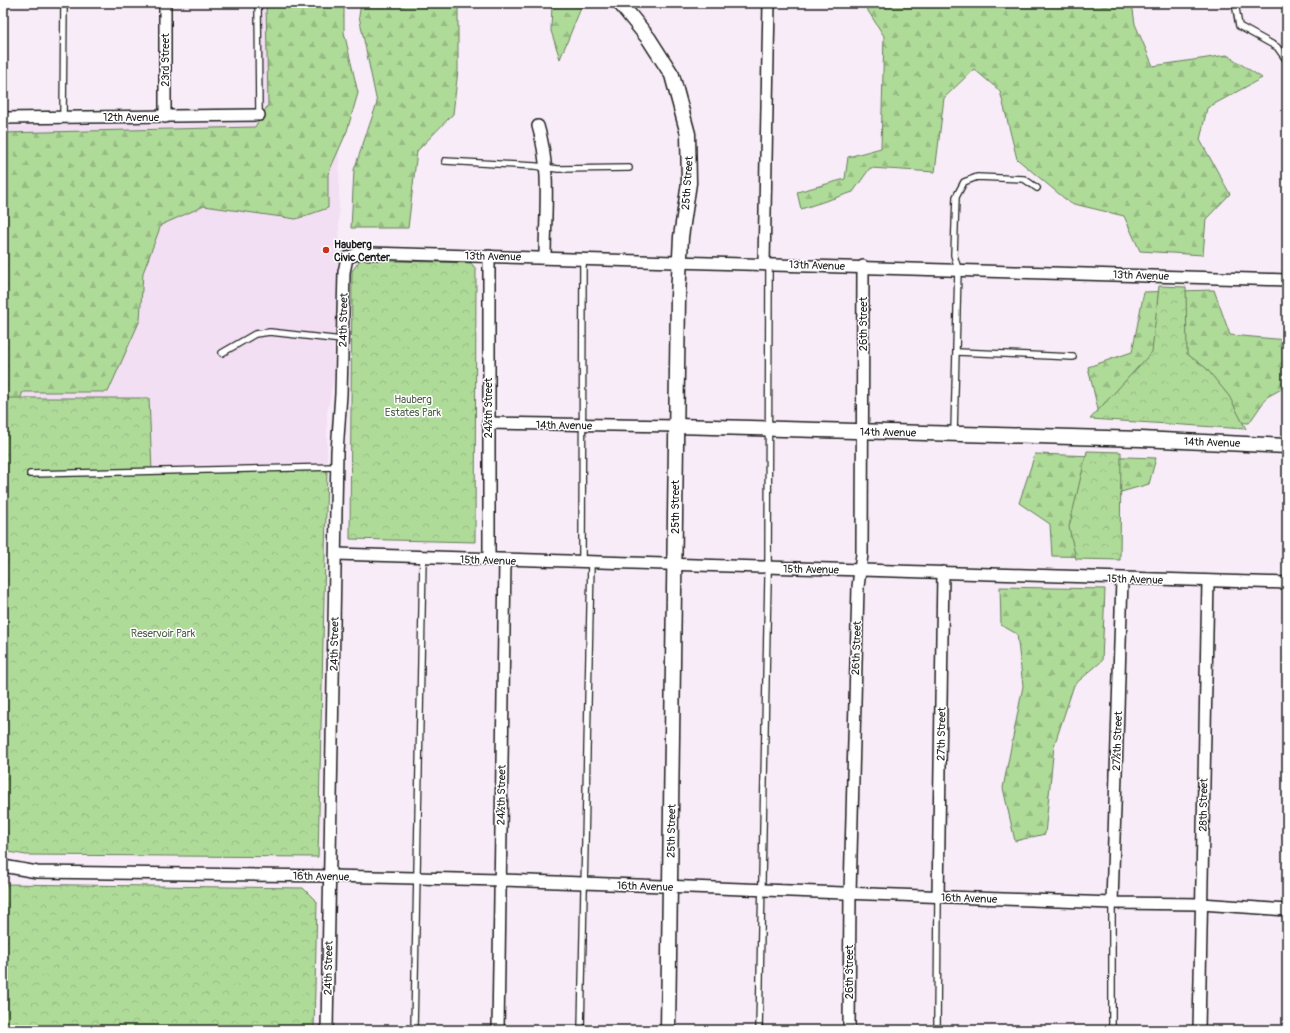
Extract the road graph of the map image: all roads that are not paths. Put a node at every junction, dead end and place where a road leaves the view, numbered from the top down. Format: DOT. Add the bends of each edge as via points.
graph roads {
  1 [pos="64,3"];
  2 [pos="165,3"];
  3 [pos="258,3"];
  4 [pos="620,3"];
  5 [pos="769,3"];
  6 [pos="1235,3"];
  7 [pos="1287,61"];
  8 [pos="259,115"];
  9 [pos="164,117"];
  10 [pos="3,118"];
  11 [pos="63,118"];
  12 [pos="538,126"];
  13 [pos="445,161"];
  14 [pos="546,168"];
  15 [pos="629,168"];
  16 [pos="1037,188"];
  17 [pos="489,256"];
  18 [pos="545,257"];
  19 [pos="348,258"];
  20 [pos="583,258"];
  21 [pos="679,261"];
  22 [pos="767,264"];
  23 [pos="863,266"];
  24 [pos="958,269"];
  25 [pos="1287,280"];
  26 [pos="342,340"];
  27 [pos="957,352"];
  28 [pos="222,353"];
  29 [pos="1073,357"];
  30 [pos="488,423"];
  31 [pos="582,425"];
  32 [pos="676,426"];
  33 [pos="768,429"];
  34 [pos="863,431"];
  35 [pos="954,434"];
  36 [pos="1287,446"];
  37 [pos="336,467"];
  38 [pos="30,474"];
  39 [pos="336,554"];
  40 [pos="423,558"];
  41 [pos="488,560"];
  42 [pos="505,561"];
  43 [pos="586,563"];
  44 [pos="675,566"];
  45 [pos="768,568"];
  46 [pos="860,570"];
  47 [pos="943,572"];
  48 [pos="1122,579"];
  49 [pos="1208,581"];
  50 [pos="1287,583"];
  51 [pos="3,866"];
  52 [pos="330,876"];
  53 [pos="418,878"];
  54 [pos="500,880"];
  55 [pos="583,884"];
  56 [pos="670,887"];
  57 [pos="760,890"];
  58 [pos="850,893"];
  59 [pos="938,897"];
  60 [pos="1112,903"];
  61 [pos="1201,904"];
  62 [pos="1287,910"];
  63 [pos="327,1030"];
  64 [pos="414,1030"];
  65 [pos="498,1030"];
  66 [pos="581,1030"];
  67 [pos="668,1030"];
  68 [pos="759,1030"];
  69 [pos="849,1030"];
  70 [pos="937,1030"];
  71 [pos="1112,1030"];
  72 [pos="1199,1030"];
  1 -- 11 [label="lane"];
  2 -- 9 [label="street, 23rd Street"];
  3 -- 8 [label="lane"];
  4 -- 21 [label="street, 25th Street" via="654,45 672,75 688,134 689,183"];
  5 -- 22 [label="street"];
  6 -- 7 [label="lane" via="1239,26 1277,48"];
  8 -- 9 [label="street, 12th Avenue"];
  9 -- 11 [label="street, 12th Avenue"];
  10 -- 11 [label="street, 12th Avenue"];
  12 -- 14 [label="street"];
  13 -- 14 [label="lane"];
  14 -- 15 [label="lane"];
  14 -- 18 [label="street"];
  16 -- 24 [label="lane" via="1024,180 977,177 964,182 956,197 954,255"];
  17 -- 18 [label="street, 13th Avenue"];
  17 -- 19 [label="street, 13th Avenue" via="370,252"];
  17 -- 30 [label="street, 24½th Street"];
  18 -- 20 [label="street, 13th Avenue"];
  19 -- 26 [label="street, 24th Street" via="344,272"];
  20 -- 21 [label="street, 13th Avenue"];
  20 -- 31 [label="lane"];
  21 -- 22 [label="street, 13th Avenue"];
  21 -- 32 [label="street, 25th Street"];
  22 -- 23 [label="street, 13th Avenue"];
  22 -- 33 [label="lane"];
  23 -- 24 [label="street, 13th Avenue"];
  23 -- 34 [label="street, 26th Street"];
  24 -- 25 [label="street, 13th Avenue"];
  24 -- 27 [label="lane"];
  26 -- 28 [label="lane" via="270,332 255,334"];
  26 -- 37 [label="street, 24th Street"];
  27 -- 29 [label="lane"];
  27 -- 35 [label="lane"];
  30 -- 31 [label="street, 14th Avenue"];
  30 -- 41 [label="street, 24½th Street"];
  31 -- 32 [label="street, 14th Avenue"];
  31 -- 43 [label="lane"];
  32 -- 33 [label="street, 14th Avenue"];
  32 -- 44 [label="street, 25th Street"];
  33 -- 34 [label="street, 14th Avenue"];
  33 -- 45 [label="lane"];
  34 -- 35 [label="street, 14th Avenue"];
  34 -- 46 [label="street, 26th Street"];
  35 -- 36 [label="street, 14th Avenue"];
  37 -- 38 [label="lane"];
  37 -- 39 [label="street, 24th Street"];
  39 -- 40 [label="street, 15th Avenue"];
  39 -- 52 [label="street, 24th Street"];
  40 -- 41 [label="street, 15th Avenue"];
  40 -- 53 [label="lane"];
  41 -- 42 [label="street, 15th Avenue"];
  42 -- 43 [label="street, 15th Avenue"];
  42 -- 54 [label="street, 24½th Street"];
  43 -- 44 [label="street, 15th Avenue"];
  43 -- 55 [label="lane"];
  44 -- 45 [label="street, 15th Avenue"];
  44 -- 56 [label="street, 25th Street"];
  45 -- 46 [label="street, 15th Avenue"];
  45 -- 57 [label="lane"];
  46 -- 47 [label="street, 15th Avenue"];
  46 -- 58 [label="street, 26th Street"];
  47 -- 48 [label="street, 15th Avenue"];
  47 -- 59 [label="street, 27th Street"];
  48 -- 49 [label="street, 15th Avenue"];
  48 -- 60 [label="street, 27½th Street"];
  49 -- 50 [label="street, 15th Avenue"];
  49 -- 61 [label="street, 28th Street"];
  51 -- 52 [label="street, 16th Avenue" via="37,872"];
  52 -- 53 [label="street, 16th Avenue"];
  52 -- 63 [label="street, 24th Street"];
  53 -- 54 [label="street, 16th Avenue"];
  53 -- 64 [label="lane"];
  54 -- 55 [label="street, 16th Avenue"];
  54 -- 65 [label="street, 24½th Street"];
  55 -- 56 [label="street, 16th Avenue"];
  55 -- 66 [label="lane"];
  56 -- 57 [label="street, 16th Avenue"];
  56 -- 67 [label="street, 25th Street"];
  57 -- 58 [label="street, 16th Avenue"];
  57 -- 68 [label="lane"];
  58 -- 59 [label="street, 16th Avenue"];
  58 -- 69 [label="street, 26th Street"];
  59 -- 60 [label="street, 16th Avenue"];
  59 -- 70 [label="lane"];
  60 -- 61 [label="street, 16th Avenue"];
  60 -- 71 [label="lane"];
  61 -- 62 [label="street, 16th Avenue"];
  61 -- 72 [label="street, 28th Street"];
}
